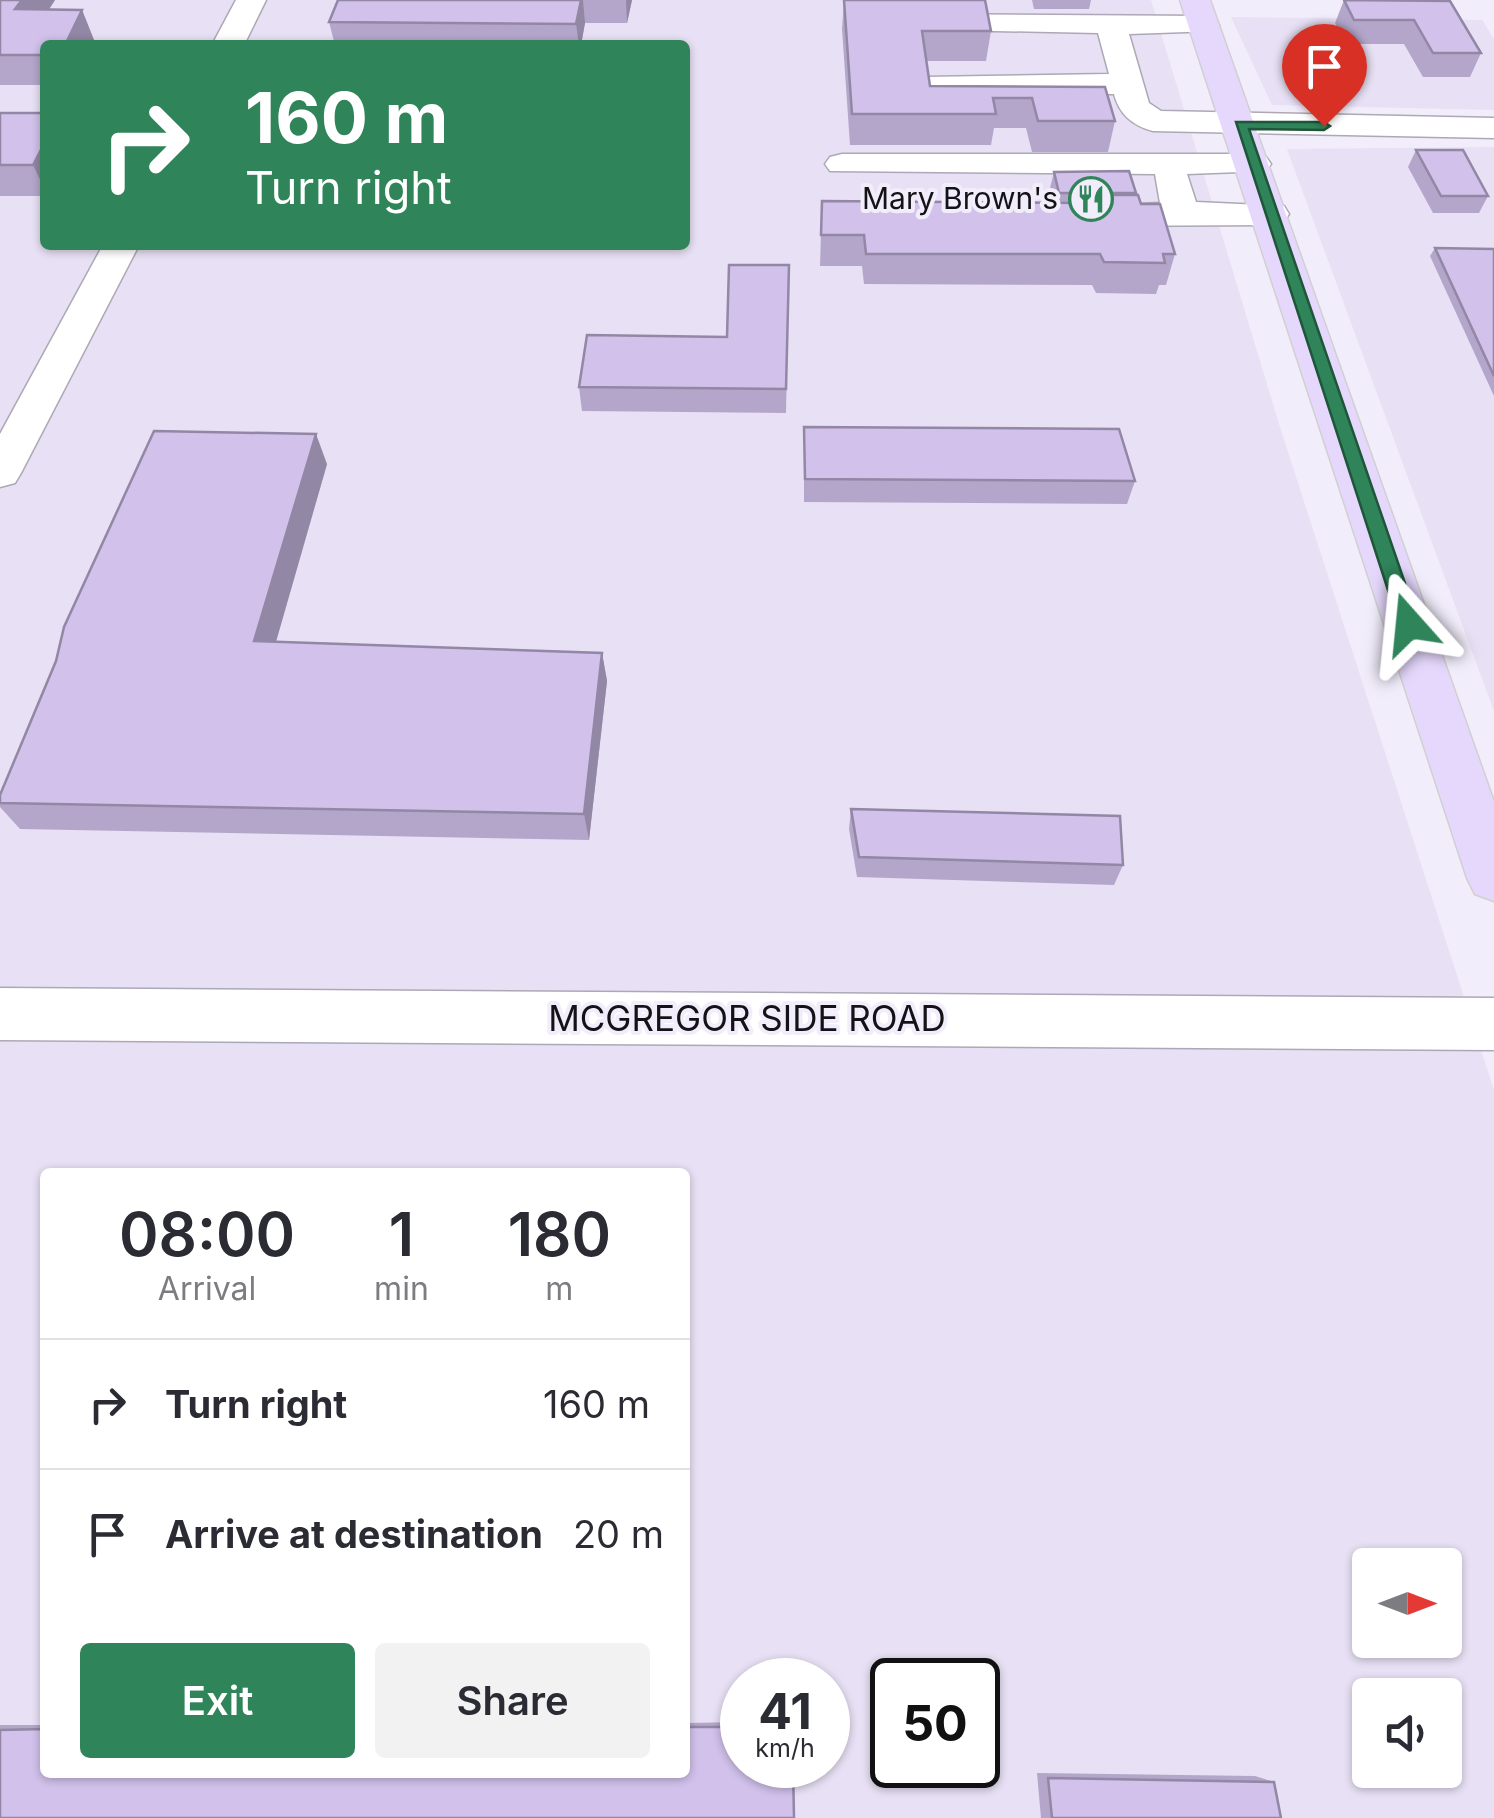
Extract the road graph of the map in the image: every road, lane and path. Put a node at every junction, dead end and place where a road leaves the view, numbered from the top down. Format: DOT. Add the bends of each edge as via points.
graph roads {
  1 [pos="252,0"];
  2 [pos="999,0"];
  3 [pos="1121,12"];
  4 [pos="1200,12"];
  5 [pos="884,23"];
  6 [pos="231,40"];
  7 [pos="936,84"];
  8 [pos="1128,84"];
  9 [pos="1494,128"];
  10 [pos="1247,144"];
  11 [pos="842,164"];
  12 [pos="1035,164"];
  13 [pos="1168,164"];
  14 [pos="1182,213"];
  15 [pos="1271,214"];
  16 [pos="118,250"];
  17 [pos="0,473"];
  18 [pos="1494,878"];
  19 [pos="0,1014"];
  20 [pos="1494,1024"];
  1 -- 6 [label="street"];
  2 -- 3 [label="street" via="1017,13 1135,14"];
  3 -- 4 [label="street"];
  3 -- 5 [label="street"];
  3 -- 8 [label="street"];
  4 -- 10 [label="main road"];
  7 -- 8 [label="street"];
  8 -- 10 [label="street" via="1134,107 1152,121"];
  9 -- 10 [label="street"];
  10 -- 13 [label="street"];
  10 -- 15 [label="main road"];
  11 -- 12 [label="street"];
  12 -- 13 [label="street"];
  12 -- 14 [label="street" via="1050,208"];
  13 -- 14 [label="street"];
  14 -- 15 [label="street"];
  15 -- 18 [label="main road"];
  16 -- 17 [label="street"];
  19 -- 20 [label="street, MCGREGOR SIDE ROAD"];
}
